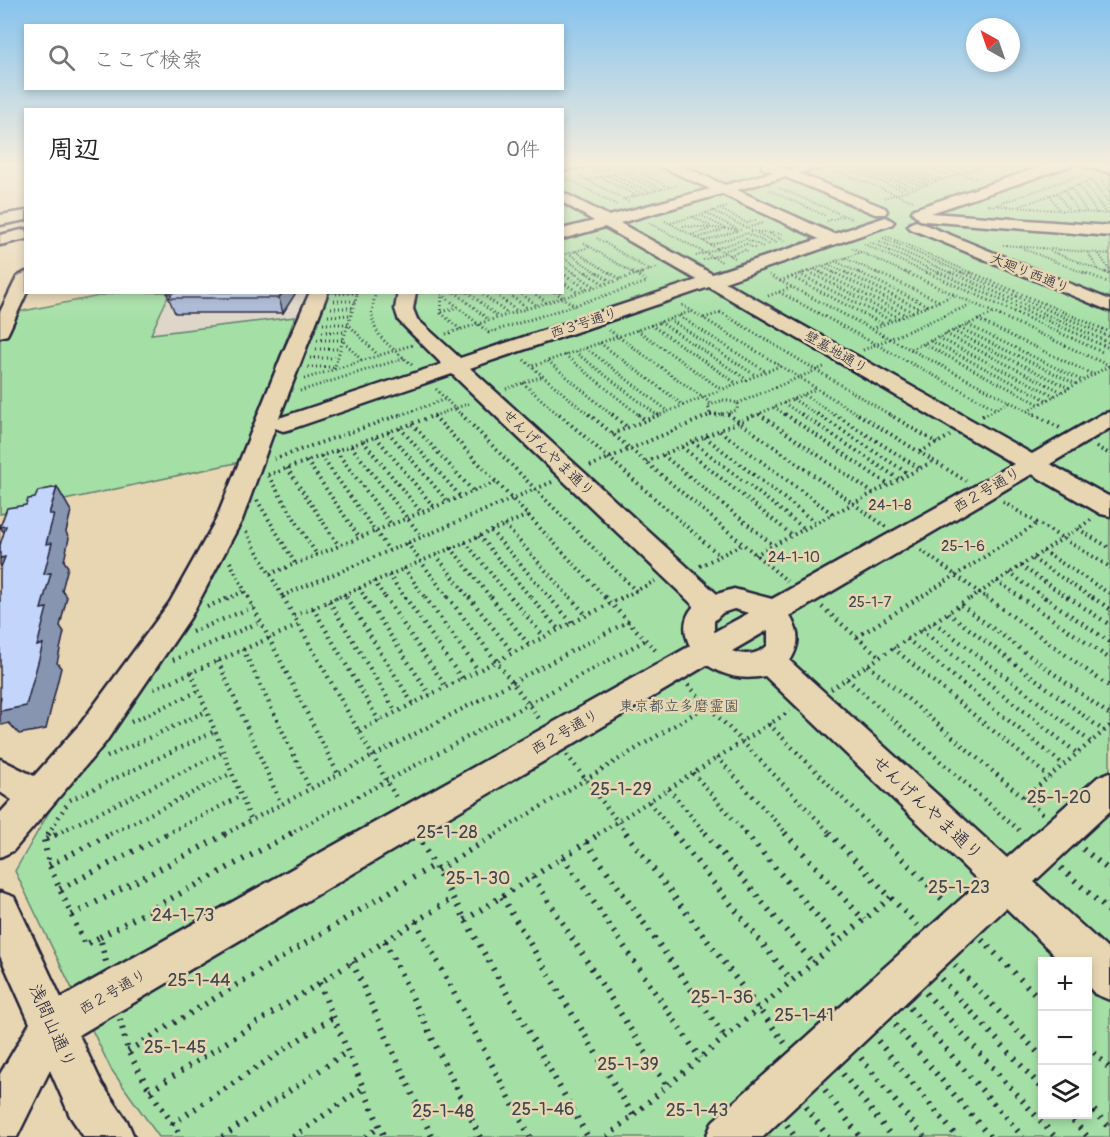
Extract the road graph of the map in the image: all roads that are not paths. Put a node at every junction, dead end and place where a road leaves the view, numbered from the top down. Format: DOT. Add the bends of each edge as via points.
graph roads {
  1 [pos="20,216"];
  2 [pos="597,216"];
  3 [pos="628,216"];
  4 [pos="781,216"];
  5 [pos="900,216"];
  6 [pos="905,216"];
  7 [pos="913,216"];
  8 [pos="0,220"];
  9 [pos="607,222"];
  10 [pos="1034,228"];
  11 [pos="1110,231"];
  12 [pos="570,232"];
  13 [pos="24,234"];
  14 [pos="1110,236"];
  15 [pos="0,240"];
  16 [pos="841,243"];
  17 [pos="24,281"];
  18 [pos="711,281"];
  19 [pos="407,294"];
  20 [pos="1096,296"];
  21 [pos="324,302"];
  22 [pos="1110,306"];
  23 [pos="0,331"];
  24 [pos="456,366"];
  25 [pos="283,424"];
  26 [pos="1106,430"];
  27 [pos="1032,464"];
  28 [pos="1106,511"];
  29 [pos="0,535"];
  30 [pos="0,542"];
  31 [pos="711,605"];
  32 [pos="771,613"];
  33 [pos="707,650"];
  34 [pos="770,662"];
  35 [pos="0,774"];
  36 [pos="1110,788"];
  37 [pos="54,798"];
  38 [pos="0,839"];
  39 [pos="1006,882"];
  40 [pos="0,911"];
  41 [pos="1110,979"];
  42 [pos="52,1027"];
  43 [pos="0,1122"];
  44 [pos="111,1137"];
  45 [pos="729,1137"];
  1 -- 8 [label="street"];
  2 -- 9 [label="street, 壁墓地通り"];
  3 -- 9 [label="street"];
  4 -- 16 [label="street"];
  5 -- 16 [label="street, 西３号通り"];
  6 -- 20 [label="street, 大廻り西通り" via="1005,252"];
  7 -- 10 [label="street"];
  9 -- 12 [label="street"];
  9 -- 18 [label="street, 壁墓地通り"];
  10 -- 11 [label="street"];
  10 -- 14 [label="street"];
  13 -- 15 [label="street"];
  16 -- 18 [label="street, 西３号通り"];
  17 -- 23 [label="street"];
  18 -- 24 [label="street, 西３号通り"];
  18 -- 27 [label="street, 壁墓地通り"];
  19 -- 24 [label="street, せんげんやま通り" via="406,317"];
  20 -- 22 [label="street, 大廻り西通り"];
  21 -- 37 [label="street" via="292,355 229,520 209,559 180,610 93,734"];
  24 -- 25 [label="street, 西３号通り"];
  24 -- 31 [label="street, せんげんやま通り"];
  26 -- 27 [label="street, 西２号通り"];
  27 -- 28 [label="street, 壁墓地通り"];
  27 -- 32 [label="street, 西２号通り"];
  29 -- 30 [label="street"];
  31 -- 32 [label="street" via="727,600 747,601"];
  31 -- 33 [label="street" via="702,613 697,631"];
  32 -- 33 [label="street, 西２号通り"];
  32 -- 34 [label="street" via="780,622 784,644"];
  33 -- 34 [label="street" via="738,666"];
  33 -- 42 [label="street, 西２号通り"];
  34 -- 39 [label="street, せんげんやま通り"];
  35 -- 37 [label="street"];
  36 -- 39 [label="street"];
  37 -- 38 [label="street"];
  39 -- 41 [label="street, せんげんやま通り"];
  39 -- 45 [label="street"];
  40 -- 42 [label="street, 浅間山通り"];
  42 -- 43 [label="street"];
  42 -- 44 [label="street, 浅間山通り" via="86,1100"];
}
